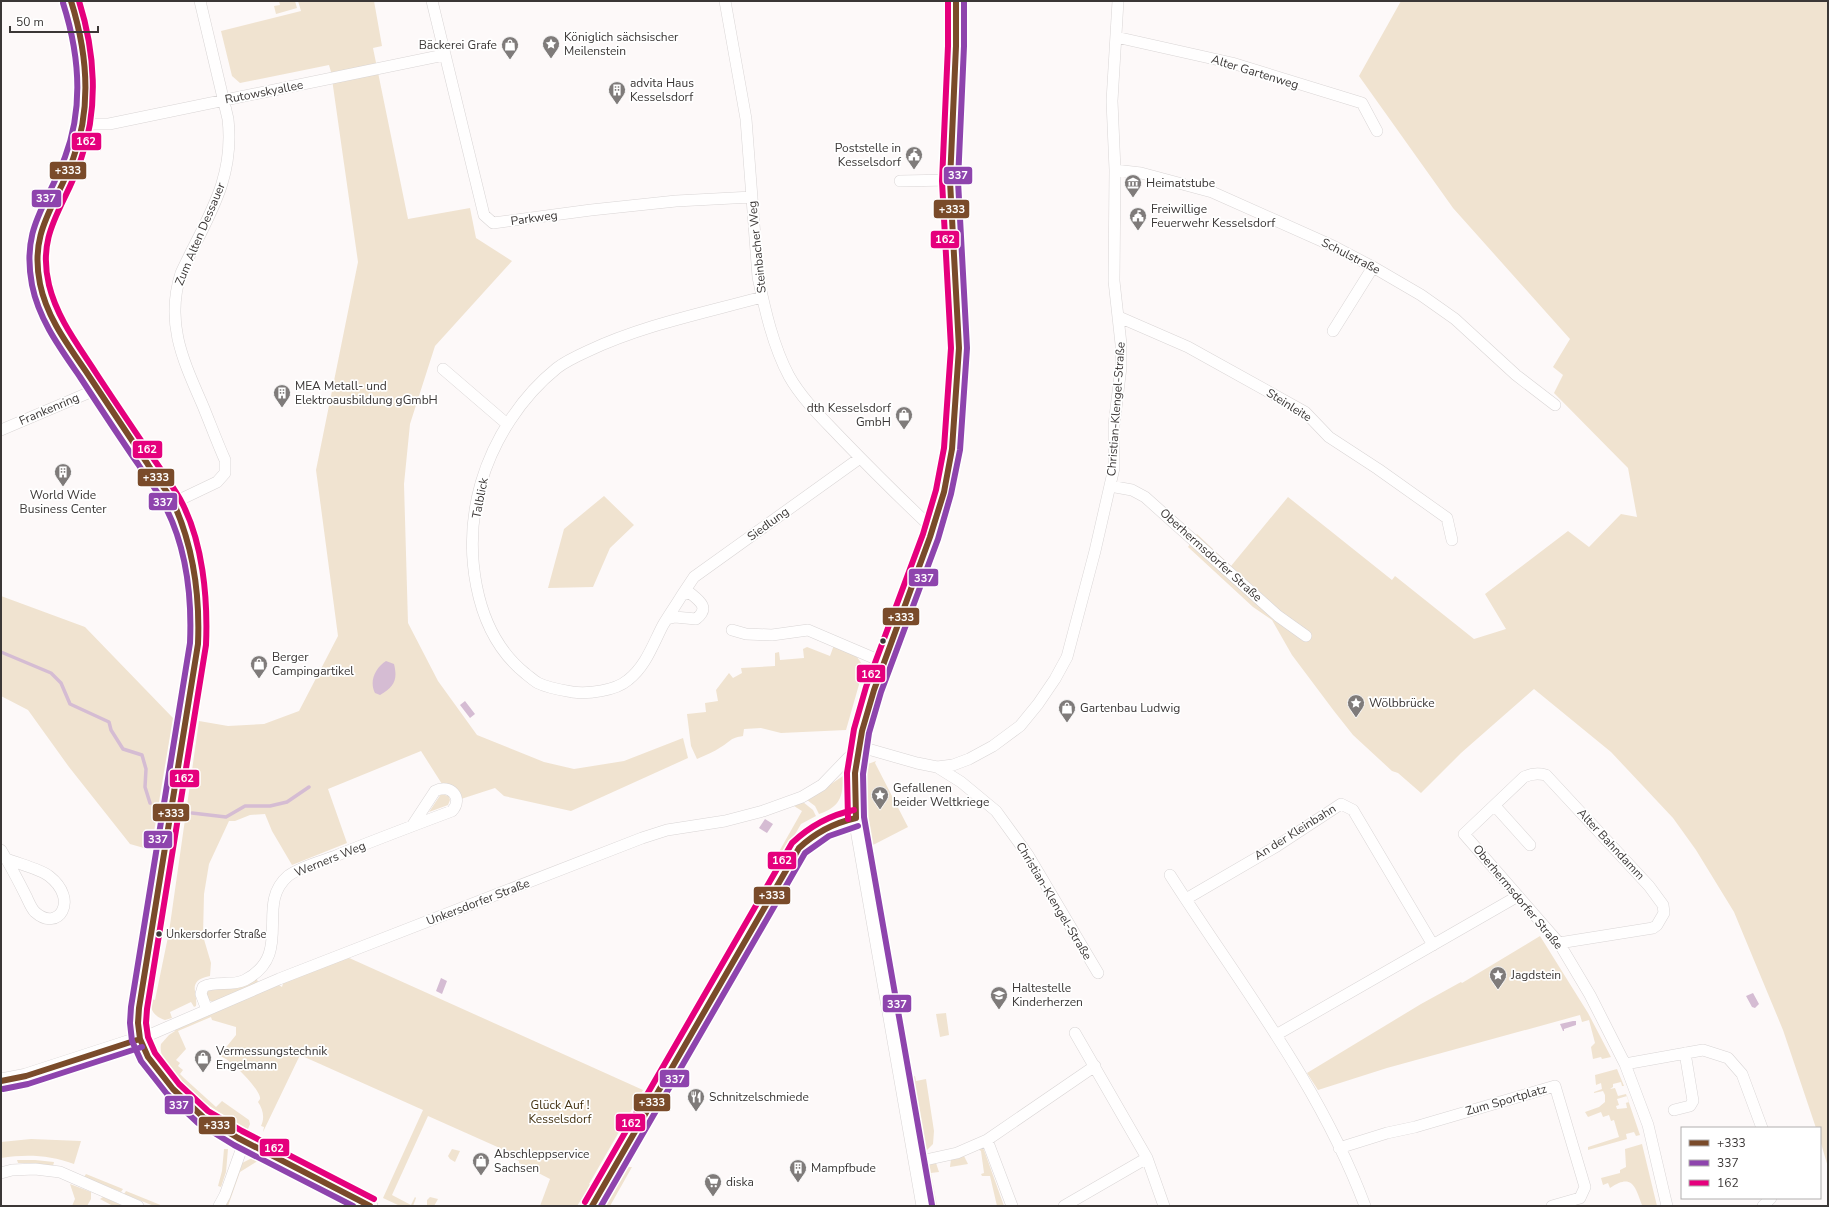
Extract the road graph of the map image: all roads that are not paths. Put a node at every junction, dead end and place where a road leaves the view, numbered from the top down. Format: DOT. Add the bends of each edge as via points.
graph roads {
  1 [pos="70,1"];
  2 [pos="200,1"];
  3 [pos="432,1"];
  4 [pos="725,1"];
  5 [pos="956,1"];
  6 [pos="1118,1"];
  7 [pos="1116,37"];
  8 [pos="444,55"];
  9 [pos="224,99"];
  10 [pos="82,122"];
  11 [pos="1377,131"];
  12 [pos="1115,170"];
  13 [pos="950,180"];
  14 [pos="900,181"];
  15 [pos="752,197"];
  16 [pos="1373,267"];
  17 [pos="762,297"];
  18 [pos="1119,317"];
  19 [pos="1333,331"];
  20 [pos="443,369"];
  21 [pos="96,387"];
  22 [pos="1555,405"];
  23 [pos="507,424"];
  24 [pos="1,430"];
  25 [pos="860,458"];
  26 [pos="1110,486"];
  27 [pos="173,503"];
  28 [pos="933,529"];
  29 [pos="1452,540"];
  30 [pos="682,595"];
  31 [pos="667,619"];
  32 [pos="732,630"];
  33 [pos="1306,636"];
  34 [pos="883,662"];
  35 [pos="857,752"];
  36 [pos="937,767"];
  37 [pos="1495,806"];
  38 [pos="856,818"];
  39 [pos="412,826"];
  40 [pos="1464,834"];
  41 [pos="1530,845"];
  42 [pos="4,854"];
  43 [pos="1170,875"];
  44 [pos="1518,896"];
  45 [pos="1186,899"];
  46 [pos="1558,943"];
  47 [pos="1432,944"];
  48 [pos="1098,973"];
  49 [pos="207,1010"];
  50 [pos="1075,1033"];
  51 [pos="1276,1035"];
  52 [pos="140,1039"];
  53 [pos="1685,1053"];
  54 [pos="1625,1064"];
  55 [pos="1094,1066"];
  56 [pos="1,1081"];
  57 [pos="1674,1110"];
  58 [pos="1762,1127"];
  59 [pos="987,1140"];
  60 [pos="244,1142"];
  61 [pos="1339,1148"];
  62 [pos="1146,1158"];
  63 [pos="916,1162"];
  64 [pos="1,1172"];
  65 [pos="138,1206"];
  66 [pos="219,1206"];
  67 [pos="370,1206"];
  68 [pos="592,1206"];
  69 [pos="924,1206"];
  70 [pos="1012,1206"];
  71 [pos="1064,1206"];
  72 [pos="1164,1206"];
  73 [pos="1365,1206"];
  74 [pos="1552,1206"];
  75 [pos="1667,1206"];
  1 -- 10 [label="street" via="85,57 85,104"];
  2 -- 9 [label="street, Zum Alten Dessauer"];
  3 -- 8 [label="street, Parkweg"];
  4 -- 15 [label="street, Steinbacher Weg" via="746,119"];
  5 -- 13 [label="street"];
  6 -- 7 [label="street, Christian-Klengel-Straße"];
  7 -- 11 [label="street, Alter Gartenweg" via="1232,63 1362,104"];
  7 -- 12 [label="street, Christian-Klengel-Straße" via="1112,101"];
  8 -- 9 [label="street, Rutowskyallee"];
  8 -- 15 [label="street, Parkweg" via="484,215 494,223 676,201"];
  9 -- 10 [label="street, Rutowskyallee" via="109,124"];
  9 -- 27 [label="street, Zum Alten Dessauer" via="230,137 224,181 181,272 174,307 175,330 180,352 225,460 225,473 217,482"];
  10 -- 21 [label="street" via="70,167 45,217 38,242 37,265 40,287 54,324"];
  12 -- 16 [label="street, Schulstraße" via="1141,173 1212,192 1334,246"];
  12 -- 18 [label="street, Christian-Klengel-Straße" via="1114,260"];
  13 -- 14 [label="street"];
  13 -- 28 [label="street" via="959,348 958,374 952,448"];
  15 -- 17 [label="street, Steinbacher Weg"];
  16 -- 19 [label="street"];
  16 -- 22 [label="street, Schulstraße" via="1421,295 1455,319 1516,375"];
  17 -- 23 [label="street, Talblick" via="613,339 566,362 531,393"];
  17 -- 25 [label="street, Steinbacher Weg" via="781,358 790,377 805,400"];
  18 -- 26 [label="street, Christian-Klengel-Straße" via="1121,367 1114,425 1114,468"];
  18 -- 29 [label="street, Steinleite" via="1188,347 1305,412 1329,437 1447,518"];
  20 -- 23 [label="street"];
  21 -- 24 [label="street, Frankenring" via="88,393"];
  21 -- 27 [label="street"];
  23 -- 31 [label="street, Talblick" via="488,462 476,501 473,556 479,594 490,630 504,653 514,665 538,683 582,693 604,690 626,682 636,672"];
  25 -- 28 [label="street, Steinbacher Weg"];
  25 -- 30 [label="street, Siedlung" via="694,577"];
  26 -- 33 [label="street, Oberhermsdorfer Straße" via="1132,490 1145,496 1278,616"];
  26 -- 36 [label="street, Christian-Klengel-Straße" via="1067,657 1055,679 1020,726 969,760"];
  27 -- 52 [label="street" via="186,533 197,574 198,644 139,1008"];
  28 -- 34 [label="street"];
  30 -- 31 [label="street, Talblick"];
  30 -- 31 [label="street" via="690,593 702,603 701,615 693,620 675,617"];
  32 -- 34 [label="street" via="746,634 772,635 808,630"];
  34 -- 35 [label="street" via="862,723"];
  35 -- 36 [label="street, Christian-Klengel-Straße" via="868,749"];
  35 -- 38 [label="street" via="854,798"];
  35 -- 49 [label="street, Unkersdorfer Straße" via="822,785 802,797 725,821 667,830 642,838 279,979"];
  36 -- 48 [label="street, Christian-Klengel-Straße" via="961,782 996,812 1028,855"];
  37 -- 40 [label="street, Alter Bahndamm"];
  37 -- 41 [label="street"];
  37 -- 46 [label="street, Alter Bahndamm" via="1524,777 1538,773 1546,774 1647,883 1663,905 1663,915 1653,928"];
  38 -- 63 [label="street"];
  38 -- 68 [label="street" via="824,828 812,835 799,848"];
  39 -- 49 [label="street, Werners Weg" via="288,876 274,900 273,940 267,958 244,980 227,985 211,984 203,987 201,994"];
  40 -- 44 [label="street, Oberhermsdorfer Straße"];
  42 -- 42 [label="street" via="34,911 46,918 56,917 63,912 64,896 59,886 48,876"];
  43 -- 45 [label="street"];
  44 -- 46 [label="street, Oberhermsdorfer Straße"];
  44 -- 47 [label="street"];
  45 -- 47 [label="street, An der Kleinbahn" via="1277,846 1341,804 1353,810"];
  45 -- 51 [label="street"];
  46 -- 54 [label="street, Oberhermsdorfer Straße" via="1590,995"];
  47 -- 51 [label="street"];
  49 -- 52 [label="street, Unkersdorfer Straße"];
  50 -- 55 [label="street"];
  51 -- 61 [label="street" via="1305,1080"];
  52 -- 56 [label="street, Unkersdorfer Straße" via="26,1076"];
  52 -- 60 [label="street" via="148,1057 181,1098 203,1117"];
  53 -- 54 [label="street"];
  53 -- 57 [label="street" via="1692,1101 1690,1106"];
  53 -- 58 [label="street" via="1703,1050 1728,1058 1742,1074"];
  54 -- 75 [label="street, Oberhermsdorfer Straße" via="1648,1125"];
  55 -- 59 [label="street"];
  55 -- 62 [label="street"];
  59 -- 63 [label="street" via="957,1153"];
  59 -- 70 [label="street"];
  60 -- 66 [label="street"];
  60 -- 67 [label="street"];
  61 -- 73 [label="street"];
  61 -- 74 [label="street, Zum Sportplatz" via="1555,1086 1585,1187 1580,1198"];
  62 -- 71 [label="street"];
  62 -- 72 [label="street"];
  63 -- 69 [label="street"];
  64 -- 65 [label="street" via="35,1169 60,1172"];
}
